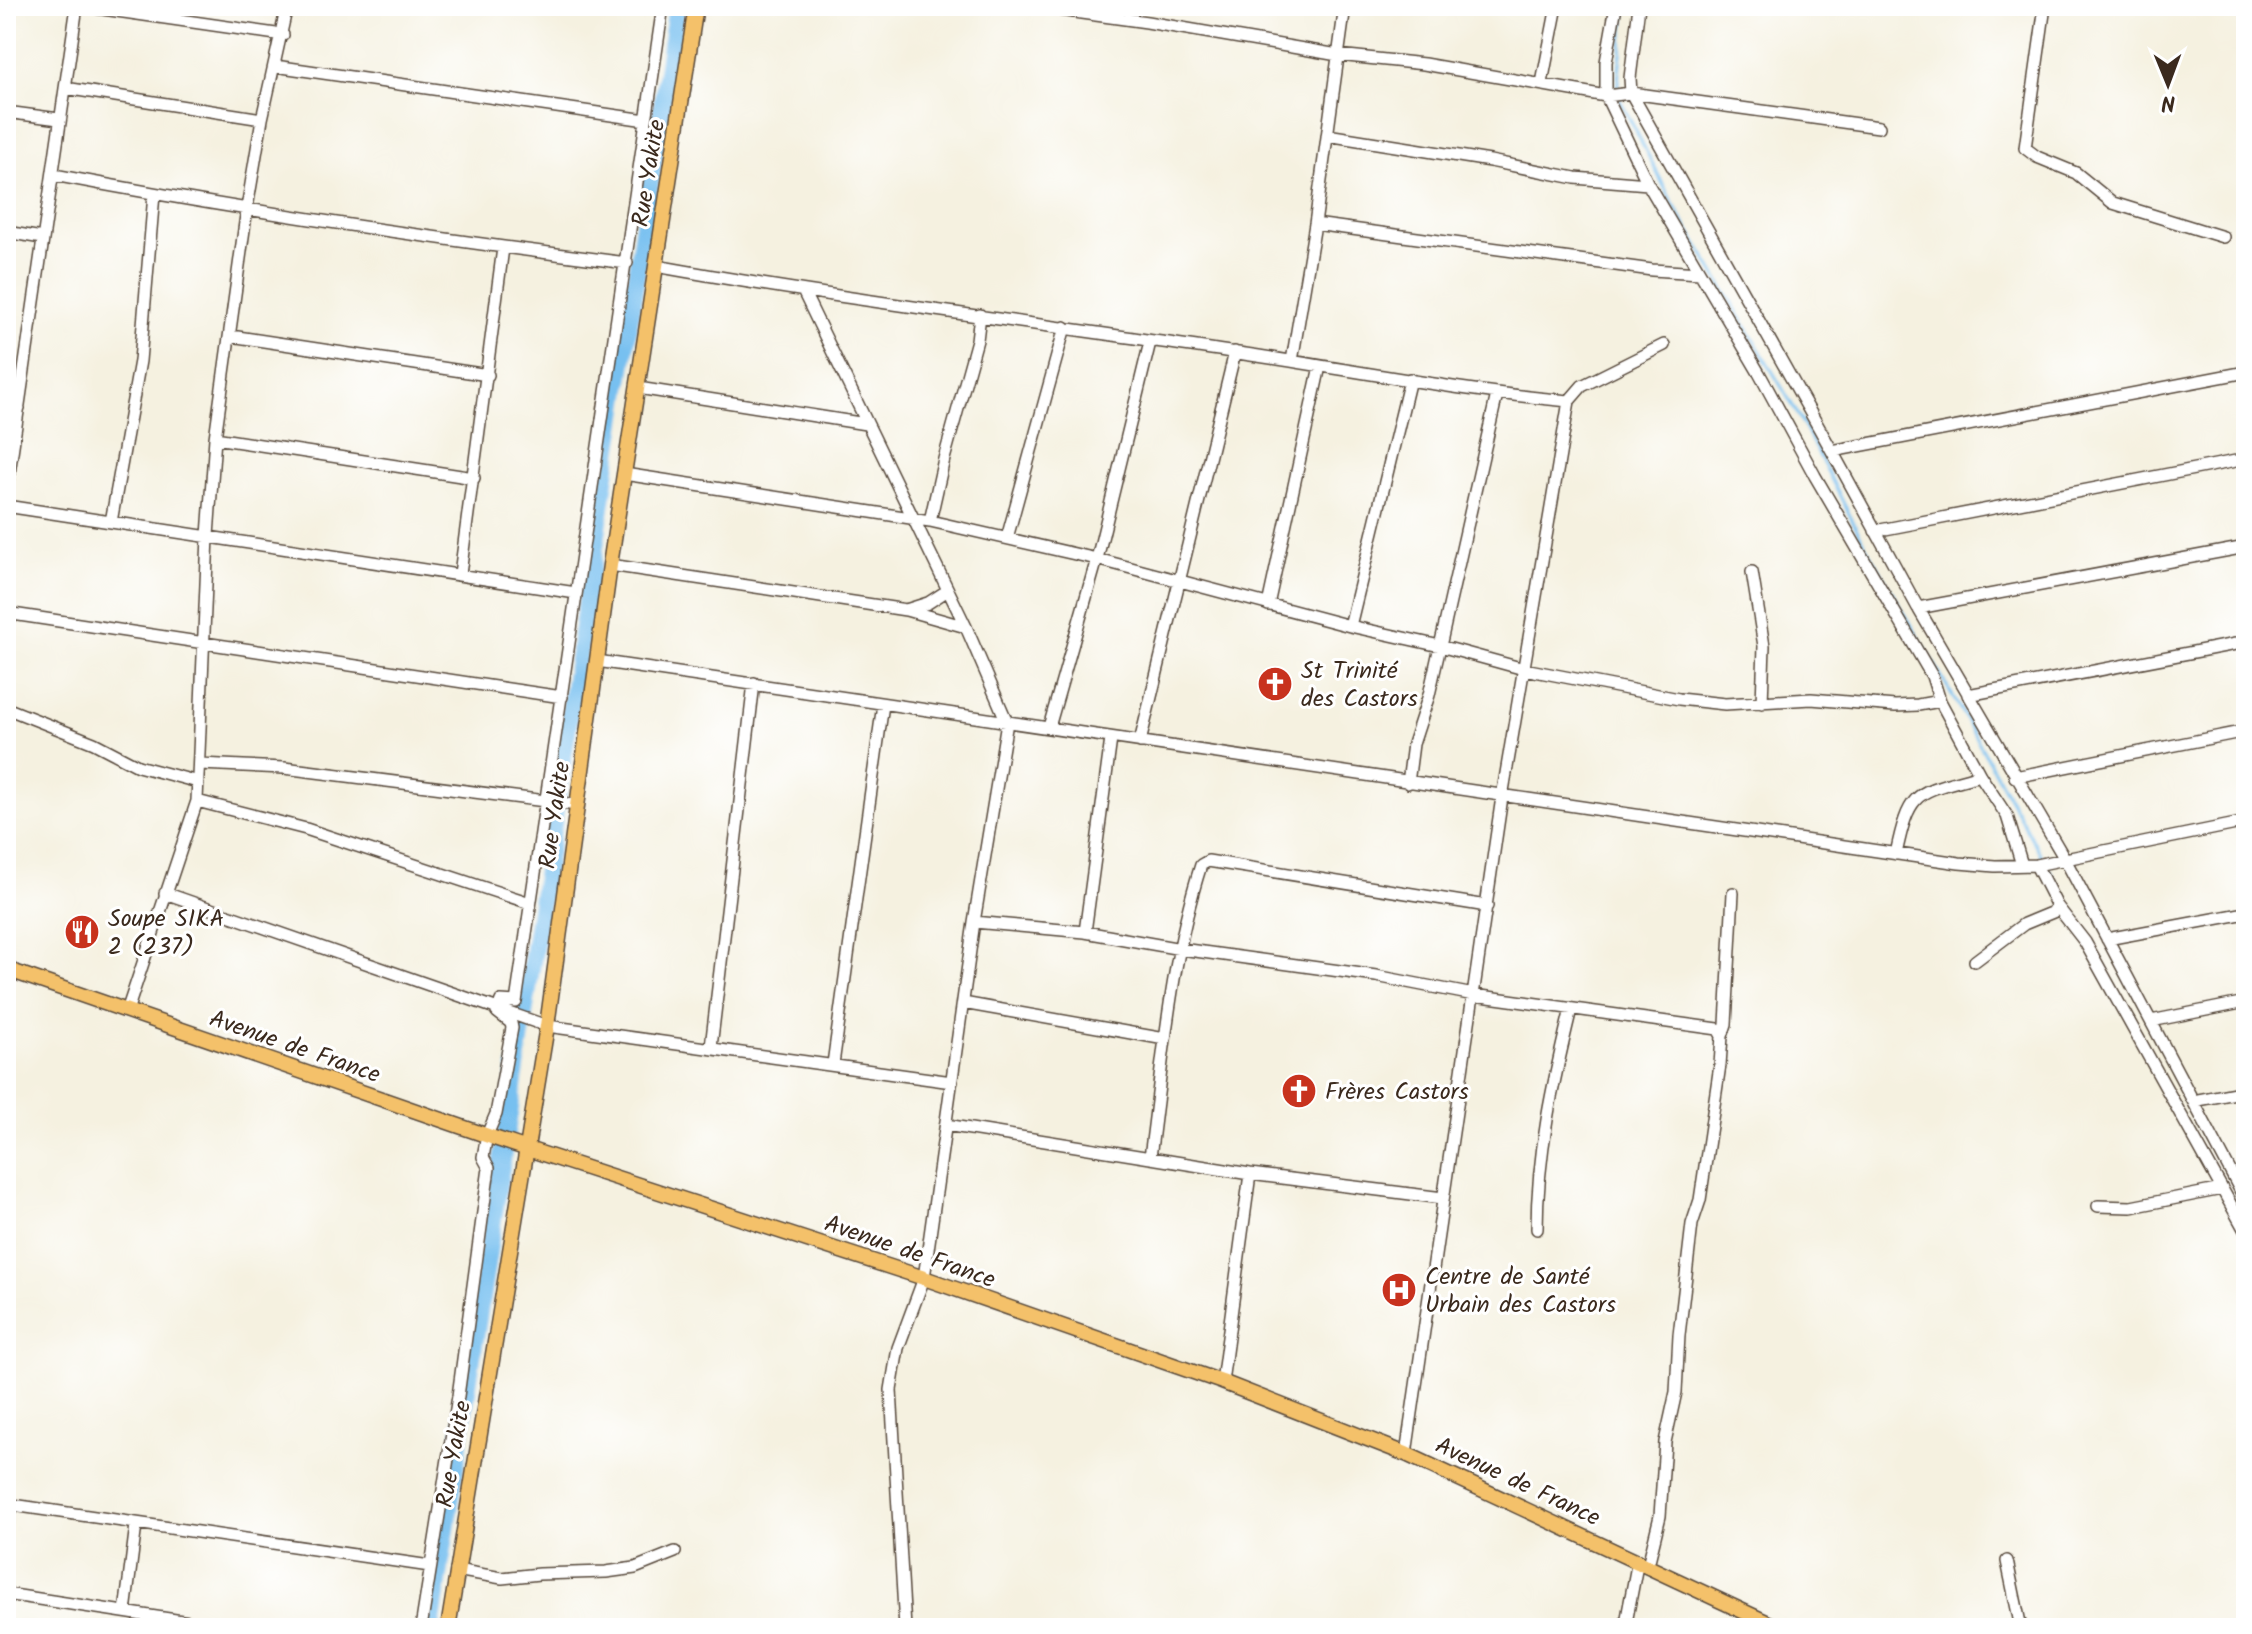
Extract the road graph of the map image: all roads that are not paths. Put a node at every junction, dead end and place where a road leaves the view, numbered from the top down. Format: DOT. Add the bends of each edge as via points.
graph roads {
  1 [pos="80,6"];
  2 [pos="287,6"];
  3 [pos="663,6"];
  4 [pos="696,6"];
  5 [pos="1030,6"];
  6 [pos="1345,6"];
  7 [pos="1557,6"];
  8 [pos="1616,6"];
  9 [pos="1639,6"];
  10 [pos="2045,6"];
  11 [pos="283,35"];
  12 [pos="1338,55"];
  13 [pos="275,66"];
  14 [pos="1542,83"];
  15 [pos="65,88"];
  16 [pos="1631,93"];
  17 [pos="1606,96"];
  18 [pos="6,112"];
  19 [pos="59,119"];
  20 [pos="262,119"];
  21 [pos="646,120"];
  22 [pos="1879,127"];
  23 [pos="1327,135"];
  24 [pos="54,175"];
  25 [pos="1648,184"];
  26 [pos="154,194"];
  27 [pos="247,208"];
  28 [pos="1315,224"];
  29 [pos="6,232"];
  30 [pos="2223,237"];
  31 [pos="42,238"];
  32 [pos="503,248"];
  33 [pos="627,263"];
  34 [pos="656,266"];
  35 [pos="1700,273"];
  36 [pos="804,293"];
  37 [pos="980,315"];
  38 [pos="1065,327"];
  39 [pos="231,336"];
  40 [pos="1150,342"];
  41 [pos="1664,345"];
  42 [pos="1235,352"];
  43 [pos="1292,361"];
  44 [pos="1320,366"];
  45 [pos="2246,372"];
  46 [pos="488,375"];
  47 [pos="1410,379"];
  48 [pos="638,388"];
  49 [pos="1497,394"];
  50 [pos="1569,401"];
  51 [pos="6,406"];
  52 [pos="19,408"];
  53 [pos="866,424"];
  54 [pos="215,438"];
  55 [pos="1832,451"];
  56 [pos="2246,459"];
  57 [pos="624,474"];
  58 [pos="474,478"];
  59 [pos="6,494"];
  60 [pos="6,506"];
  61 [pos="913,518"];
  62 [pos="930,521"];
  63 [pos="111,522"];
  64 [pos="1875,531"];
  65 [pos="208,536"];
  66 [pos="1007,538"];
  67 [pos="2246,547"];
  68 [pos="1097,559"];
  69 [pos="610,565"];
  70 [pos="1752,572"];
  71 [pos="460,574"];
  72 [pos="1181,580"];
  73 [pos="948,590"];
  74 [pos="576,593"];
  75 [pos="1268,605"];
  76 [pos="1918,608"];
  77 [pos="906,610"];
  78 [pos="6,613"];
  79 [pos="1350,626"];
  80 [pos="966,627"];
  81 [pos="2246,642"];
  82 [pos="203,644"];
  83 [pos="1440,646"];
  84 [pos="597,661"];
  85 [pos="1524,669"];
  86 [pos="754,683"];
  87 [pos="1968,695"];
  88 [pos="562,697"];
  89 [pos="1940,701"];
  90 [pos="1762,703"];
  91 [pos="883,704"];
  92 [pos="6,708"];
  93 [pos="1007,722"];
  94 [pos="1049,727"];
  95 [pos="2246,731"];
  96 [pos="1111,739"];
  97 [pos="1140,742"];
  98 [pos="200,764"];
  99 [pos="1980,775"];
  100 [pos="2015,777"];
  101 [pos="198,782"];
  102 [pos="1408,783"];
  103 [pos="1502,797"];
  104 [pos="197,801"];
  105 [pos="547,801"];
  106 [pos="577,805"];
  107 [pos="2246,822"];
  108 [pos="1896,854"];
  109 [pos="2063,861"];
  110 [pos="2022,865"];
  111 [pos="2036,865"];
  112 [pos="165,893"];
  113 [pos="1733,893"];
  114 [pos="530,903"];
  115 [pos="1487,906"];
  116 [pos="2057,906"];
  117 [pos="2246,913"];
  118 [pos="974,922"];
  119 [pos="1085,932"];
  120 [pos="2107,939"];
  121 [pos="1181,949"];
  122 [pos="1975,961"];
  123 [pos="6,969"];
  124 [pos="1474,995"];
  125 [pos="2246,1002"];
  126 [pos="963,1003"];
  127 [pos="497,1007"];
  128 [pos="1571,1009"];
  129 [pos="127,1011"];
  130 [pos="2151,1021"];
  131 [pos="544,1025"];
  132 [pos="1722,1036"];
  133 [pos="1165,1039"];
  134 [pos="711,1047"];
  135 [pos="833,1064"];
  136 [pos="952,1082"];
  137 [pos="2246,1091"];
  138 [pos="2193,1101"];
  139 [pos="946,1125"];
  140 [pos="490,1136"];
  141 [pos="520,1146"];
  142 [pos="1150,1157"];
  143 [pos="1250,1174"];
  144 [pos="2241,1181"];
  145 [pos="2222,1189"];
  146 [pos="1443,1198"];
  147 [pos="2246,1201"];
  148 [pos="2098,1206"];
  149 [pos="1537,1229"];
  150 [pos="2246,1232"];
  151 [pos="924,1278"];
  152 [pos="1222,1382"];
  153 [pos="1406,1454"];
  154 [pos="6,1504"];
  155 [pos="136,1525"];
  156 [pos="675,1552"];
  157 [pos="2007,1561"];
  158 [pos="1643,1563"];
  159 [pos="430,1566"];
  160 [pos="456,1570"];
  161 [pos="6,1594"];
  162 [pos="125,1612"];
  163 [pos="228,1628"];
  164 [pos="421,1628"];
  165 [pos="448,1628"];
  166 [pos="905,1628"];
  167 [pos="1625,1628"];
  168 [pos="1779,1628"];
  169 [pos="2021,1628"];
  1 -- 11 [label="street"];
  1 -- 15 [label="street"];
  2 -- 11 [label="street"];
  3 -- 21 [label="street"];
  4 -- 34 [label="main road, Rue Yakite"];
  5 -- 12 [label="street"];
  6 -- 12 [label="street"];
  7 -- 14 [label="street"];
  8 -- 17 [label="street"];
  9 -- 16 [label="street"];
  10 -- 30 [label="street" via="2025,148 2076,173 2113,203"];
  11 -- 13 [label="street"];
  12 -- 14 [label="street"];
  12 -- 23 [label="street"];
  13 -- 20 [label="street"];
  13 -- 21 [label="street"];
  14 -- 17 [label="street"];
  15 -- 19 [label="street"];
  15 -- 20 [label="street"];
  16 -- 17 [label="street"];
  16 -- 22 [label="street"];
  16 -- 55 [label="street"];
  17 -- 25 [label="street"];
  18 -- 19 [label="street"];
  19 -- 24 [label="street"];
  20 -- 27 [label="street"];
  21 -- 33 [label="street"];
  23 -- 25 [label="street" via="1575,178"];
  23 -- 28 [label="street"];
  24 -- 26 [label="street"];
  24 -- 31 [label="street"];
  25 -- 35 [label="street"];
  26 -- 27 [label="street"];
  26 -- 63 [label="street" via="140,361"];
  27 -- 32 [label="street"];
  27 -- 39 [label="street"];
  28 -- 35 [label="street"];
  28 -- 43 [label="street"];
  29 -- 31 [label="street"];
  31 -- 52 [label="street"];
  32 -- 33 [label="street"];
  32 -- 46 [label="street"];
  33 -- 74 [label="street"];
  34 -- 36 [label="street"];
  34 -- 48 [label="main road, Rue Yakite"];
  35 -- 89 [label="street" via="1932,676"];
  36 -- 37 [label="street"];
  36 -- 53 [label="street"];
  37 -- 38 [label="street"];
  37 -- 62 [label="street"];
  38 -- 40 [label="street"];
  38 -- 66 [label="street"];
  39 -- 46 [label="street"];
  39 -- 54 [label="street"];
  40 -- 42 [label="street"];
  40 -- 68 [label="street"];
  41 -- 50 [label="street" via="1582,386"];
  42 -- 43 [label="street"];
  42 -- 72 [label="street"];
  43 -- 44 [label="street"];
  44 -- 47 [label="street"];
  44 -- 75 [label="street"];
  45 -- 55 [label="street"];
  46 -- 58 [label="street"];
  47 -- 49 [label="street"];
  47 -- 79 [label="street"];
  48 -- 53 [label="street"];
  48 -- 57 [label="main road, Rue Yakite"];
  49 -- 50 [label="street"];
  49 -- 83 [label="street"];
  50 -- 85 [label="street"];
  51 -- 52 [label="street"];
  52 -- 59 [label="street"];
  53 -- 61 [label="street"];
  54 -- 58 [label="street"];
  54 -- 65 [label="street"];
  55 -- 64 [label="street"];
  56 -- 64 [label="street"];
  57 -- 61 [label="street"];
  57 -- 69 [label="main road, Rue Yakite"];
  58 -- 71 [label="street"];
  60 -- 63 [label="street"];
  61 -- 62 [label="street"];
  61 -- 73 [label="street"];
  62 -- 66 [label="street"];
  63 -- 65 [label="street"];
  64 -- 76 [label="street"];
  65 -- 71 [label="street"];
  65 -- 82 [label="street"];
  66 -- 68 [label="street"];
  67 -- 76 [label="street"];
  68 -- 72 [label="street"];
  68 -- 94 [label="street"];
  69 -- 77 [label="street"];
  69 -- 84 [label="main road, Rue Yakite"];
  70 -- 90 [label="street" via="1764,646"];
  71 -- 74 [label="street"];
  72 -- 75 [label="street"];
  72 -- 97 [label="street"];
  73 -- 77 [label="street"];
  73 -- 80 [label="street"];
  74 -- 88 [label="street"];
  75 -- 79 [label="street"];
  76 -- 87 [label="street"];
  77 -- 80 [label="street"];
  78 -- 82 [label="street"];
  79 -- 83 [label="street"];
  80 -- 93 [label="street"];
  81 -- 87 [label="street"];
  82 -- 88 [label="street"];
  82 -- 98 [label="street"];
  83 -- 85 [label="street"];
  83 -- 102 [label="street" via="1413,744"];
  84 -- 86 [label="street"];
  84 -- 106 [label="main road, Rue Yakite"];
  85 -- 90 [label="street" via="1679,699"];
  85 -- 103 [label="street"];
  86 -- 91 [label="street"];
  86 -- 134 [label="street"];
  87 -- 100 [label="street"];
  88 -- 105 [label="street"];
  89 -- 90 [label="street" via="1895,706 1811,699"];
  89 -- 99 [label="street"];
  91 -- 93 [label="street"];
  91 -- 135 [label="street"];
  92 -- 101 [label="street" via="138,766"];
  93 -- 94 [label="street"];
  93 -- 118 [label="street"];
  94 -- 96 [label="street"];
  95 -- 100 [label="street"];
  96 -- 97 [label="street"];
  96 -- 119 [label="street"];
  97 -- 102 [label="street"];
  98 -- 101 [label="street"];
  98 -- 105 [label="street" via="284,768"];
  99 -- 108 [label="street" via="1917,796 1908,806"];
  99 -- 110 [label="street" via="2007,816"];
  100 -- 109 [label="street"];
  101 -- 104 [label="street"];
  102 -- 103 [label="street"];
  103 -- 108 [label="street"];
  103 -- 115 [label="street"];
  104 -- 112 [label="street"];
  104 -- 114 [label="street" via="306,829"];
  105 -- 106 [label="street"];
  105 -- 114 [label="street"];
  106 -- 131 [label="main road, Rue Yakite"];
  107 -- 109 [label="street"];
  108 -- 110 [label="street"];
  109 -- 111 [label="street"];
  109 -- 120 [label="street"];
  110 -- 111 [label="street"];
  111 -- 116 [label="street"];
  112 -- 127 [label="street"];
  112 -- 129 [label="street"];
  113 -- 132 [label="street"];
  114 -- 127 [label="street" via="516,1002 501,1001"];
  115 -- 121 [label="street" via="1208,861 1201,865"];
  115 -- 124 [label="street"];
  116 -- 122 [label="street"];
  116 -- 145 [label="street" via="2085,942"];
  117 -- 120 [label="street"];
  118 -- 119 [label="street"];
  118 -- 126 [label="street"];
  119 -- 121 [label="street"];
  120 -- 130 [label="street"];
  121 -- 124 [label="street"];
  121 -- 133 [label="street"];
  123 -- 129 [label="main road, Avenue de France"];
  124 -- 128 [label="street"];
  124 -- 146 [label="street"];
  125 -- 130 [label="street"];
  126 -- 133 [label="street"];
  126 -- 136 [label="street"];
  127 -- 131 [label="street"];
  127 -- 140 [label="street" via="512,1028"];
  128 -- 132 [label="street" via="1710,1026"];
  128 -- 149 [label="street" via="1546,1124"];
  129 -- 140 [label="main road, Avenue de France"];
  130 -- 138 [label="street"];
  131 -- 134 [label="street"];
  131 -- 141 [label="main road, Rue Yakite"];
  132 -- 158 [label="street" via="1700,1200 1692,1224 1660,1516"];
  133 -- 142 [label="street"];
  134 -- 135 [label="street"];
  135 -- 136 [label="street"];
  136 -- 139 [label="street"];
  137 -- 138 [label="street"];
  138 -- 144 [label="street"];
  139 -- 142 [label="street"];
  139 -- 151 [label="street"];
  140 -- 141 [label="main road, Avenue de France"];
  140 -- 159 [label="street" via="483,1157 489,1168"];
  141 -- 151 [label="main road, Avenue de France"];
  141 -- 160 [label="main road, Rue Yakite"];
  142 -- 143 [label="street"];
  143 -- 146 [label="street"];
  143 -- 152 [label="street"];
  144 -- 147 [label="street"];
  145 -- 148 [label="street" via="2131,1207"];
  145 -- 150 [label="street"];
  146 -- 153 [label="street"];
  151 -- 152 [label="main road, Avenue de France"];
  151 -- 166 [label="street" via="898,1348 891,1390"];
  152 -- 153 [label="main road, Avenue de France"];
  153 -- 158 [label="main road, Avenue de France"];
  154 -- 155 [label="street"];
  155 -- 159 [label="street"];
  155 -- 162 [label="street"];
  156 -- 160 [label="street" via="635,1568 606,1572 502,1578"];
  157 -- 169 [label="street"];
  158 -- 167 [label="street"];
  158 -- 168 [label="main road, Avenue de France"];
  159 -- 164 [label="street"];
  160 -- 165 [label="main road, Rue Yakite"];
  161 -- 162 [label="street"];
  162 -- 163 [label="street"];
}
